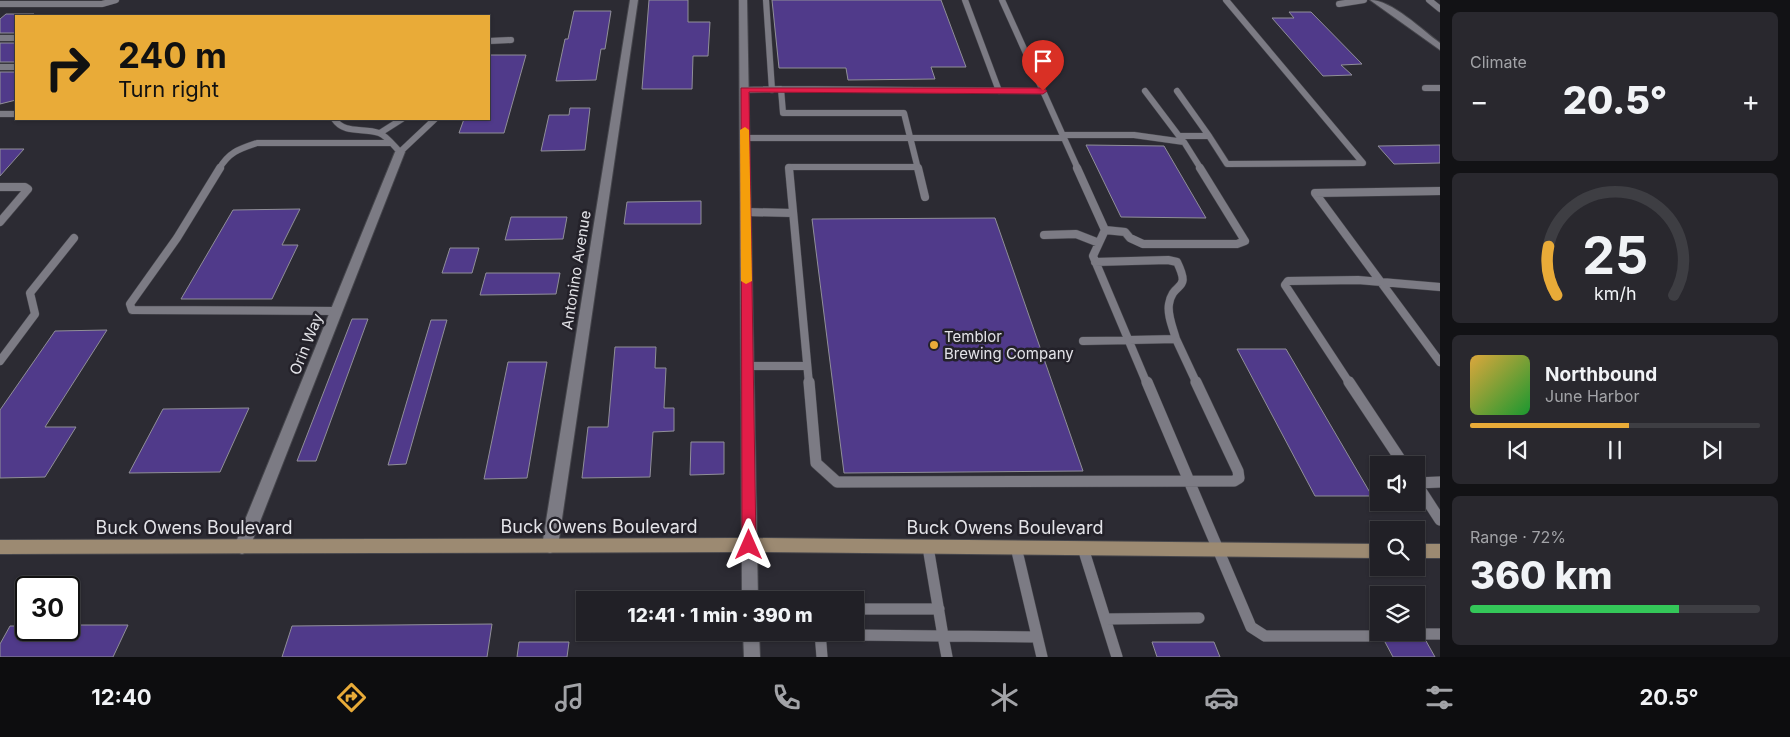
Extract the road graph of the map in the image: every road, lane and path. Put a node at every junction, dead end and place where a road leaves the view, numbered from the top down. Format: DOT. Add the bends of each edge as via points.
graph roads {
  1 [pos="116,0"];
  2 [pos="634,0"];
  3 [pos="743,0"];
  4 [pos="766,0"];
  5 [pos="965,0"];
  6 [pos="1002,0"];
  7 [pos="1226,0"];
  8 [pos="1364,0"];
  9 [pos="1374,0"];
  10 [pos="1430,0"];
  11 [pos="0,4"];
  12 [pos="1339,4"];
  13 [pos="1440,9"];
  14 [pos="0,38"];
  15 [pos="15,38"];
  16 [pos="511,40"];
  17 [pos="1435,40"];
  18 [pos="490,41"];
  19 [pos="1440,47"];
  20 [pos="0,67"];
  21 [pos="15,67"];
  22 [pos="1425,88"];
  23 [pos="1440,88"];
  24 [pos="744,90"];
  25 [pos="772,90"];
  26 [pos="781,90"];
  27 [pos="1000,91"];
  28 [pos="1043,91"];
  29 [pos="1145,91"];
  30 [pos="1177,91"];
  31 [pos="0,114"];
  32 [pos="15,114"];
  33 [pos="334,120"];
  34 [pos="400,120"];
  35 [pos="434,120"];
  36 [pos="380,133"];
  37 [pos="1063,136"];
  38 [pos="1209,136"];
  39 [pos="745,138"];
  40 [pos="910,138"];
  41 [pos="1181,139"];
  42 [pos="395,148"];
  43 [pos="918,167"];
  44 [pos="0,187"];
  45 [pos="1440,191"];
  46 [pos="925,197"];
  47 [pos="746,212"];
  48 [pos="792,213"];
  49 [pos="0,222"];
  50 [pos="1105,230"];
  51 [pos="1044,235"];
  52 [pos="74,238"];
  53 [pos="1099,243"];
  54 [pos="1095,262"];
  55 [pos="1380,282"];
  56 [pos="1440,287"];
  57 [pos="336,311"];
  58 [pos="1176,339"];
  59 [pos="1083,341"];
  60 [pos="1129,341"];
  61 [pos="0,361"];
  62 [pos="1440,362"];
  63 [pos="747,366"];
  64 [pos="807,366"];
  65 [pos="1398,456"];
  66 [pos="1189,481"];
  67 [pos="1440,482"];
  68 [pos="1425,483"];
  69 [pos="1425,497"];
  70 [pos="1440,520"];
  71 [pos="749,545"];
  72 [pos="550,546"];
  73 [pos="0,547"];
  74 [pos="242,547"];
  75 [pos="928,547"];
  76 [pos="1016,547"];
  77 [pos="1083,548"];
  78 [pos="1218,549"];
  79 [pos="1370,551"];
  80 [pos="1425,551"];
  81 [pos="1440,551"];
  82 [pos="750,591"];
  83 [pos="864,609"];
  84 [pos="939,609"];
  85 [pos="1199,618"];
  86 [pos="1105,619"];
  87 [pos="864,634"];
  88 [pos="1425,634"];
  89 [pos="1440,634"];
  90 [pos="943,636"];
  91 [pos="1370,636"];
  92 [pos="1037,637"];
  93 [pos="751,641"];
  94 [pos="821,641"];
  95 [pos="752,657"];
  96 [pos="822,657"];
  97 [pos="947,657"];
  98 [pos="1042,657"];
  99 [pos="1116,657"];
  1 -- 11 [label="lane" via="102,4"];
  2 -- 72 [label="street, Antonino Avenue"];
  3 -- 24 [label="street"];
  4 -- 25 [label="lane"];
  5 -- 27 [label="lane"];
  6 -- 28 [label="lane"];
  7 -- 38 [label="lane" via="1363,163 1227,164"];
  8 -- 12 [label="lane"];
  9 -- 17 [label="street"];
  10 -- 13 [label="lane"];
  14 -- 15 [label="lane"];
  16 -- 18 [label="lane"];
  17 -- 19 [label="street"];
  20 -- 21 [label="lane"];
  22 -- 23 [label="lane"];
  24 -- 25 [label="lane"];
  24 -- 39 [label="street"];
  25 -- 26 [label="lane"];
  26 -- 27 [label="lane"];
  26 -- 40 [label="lane" via="783,113 904,113"];
  27 -- 28 [label="lane"];
  28 -- 37 [label="lane"];
  29 -- 41 [label="lane"];
  30 -- 38 [label="lane"];
  31 -- 32 [label="lane"];
  33 -- 36 [label="lane" via="345,128"];
  34 -- 36 [label="lane"];
  35 -- 42 [label="lane"];
  36 -- 42 [label="lane"];
  37 -- 40 [label="lane"];
  37 -- 41 [label="lane" via="1134,135"];
  37 -- 50 [label="lane"];
  38 -- 41 [label="lane"];
  39 -- 40 [label="lane"];
  39 -- 47 [label="street"];
  40 -- 43 [label="lane"];
  41 -- 50 [label="lane" via="1245,241 1237,244 1143,244 1125,232"];
  42 -- 57 [label="street, Orin Way"];
  42 -- 57 [label="lane" via="257,143 237,150 226,157 130,304 132,310 162,312"];
  43 -- 46 [label="lane"];
  43 -- 48 [label="lane" via="789,167"];
  44 -- 49 [label="lane" via="28,189"];
  45 -- 55 [label="lane" via="1315,193"];
  47 -- 48 [label="lane"];
  47 -- 63 [label="street"];
  48 -- 64 [label="lane"];
  50 -- 53 [label="lane"];
  51 -- 53 [label="lane" via="1076,234"];
  52 -- 61 [label="lane" via="30,293 35,314"];
  53 -- 54 [label="lane" via="1093,256"];
  54 -- 58 [label="lane" via="1176,262 1184,276 1183,284 1169,298"];
  54 -- 60 [label="lane"];
  55 -- 56 [label="lane"];
  55 -- 62 [label="lane"];
  55 -- 65 [label="lane" via="1294,280 1288,281 1286,286"];
  57 -- 74 [label="street, Orin Way"];
  58 -- 60 [label="lane"];
  58 -- 66 [label="lane" via="1239,478 1234,481"];
  59 -- 60 [label="lane"];
  60 -- 66 [label="lane"];
  63 -- 64 [label="lane"];
  63 -- 71 [label="street"];
  64 -- 66 [label="lane" via="816,463 837,482"];
  66 -- 78 [label="lane"];
  67 -- 68 [label="lane"];
  69 -- 70 [label="lane"];
  71 -- 72 [label="main road, Buck Owens Boulevard"];
  71 -- 75 [label="main road, Buck Owens Boulevard"];
  71 -- 82 [label="street"];
  72 -- 74 [label="main road, Buck Owens Boulevard"];
  73 -- 74 [label="main road, Buck Owens Boulevard"];
  75 -- 76 [label="main road, Buck Owens Boulevard"];
  75 -- 84 [label="lane"];
  76 -- 77 [label="main road, Buck Owens Boulevard"];
  76 -- 92 [label="lane"];
  77 -- 78 [label="main road, Buck Owens Boulevard"];
  77 -- 86 [label="lane"];
  78 -- 79 [label="main road, Buck Owens Boulevard"];
  78 -- 91 [label="lane" via="1251,627 1265,636"];
  80 -- 81 [label="main road"];
  83 -- 84 [label="lane"];
  84 -- 90 [label="lane"];
  85 -- 86 [label="lane"];
  86 -- 99 [label="lane"];
  87 -- 90 [label="lane"];
  88 -- 89 [label="lane"];
  90 -- 92 [label="lane"];
  90 -- 97 [label="lane"];
  92 -- 98 [label="lane"];
  93 -- 95 [label="street"];
  94 -- 96 [label="lane"];
}
